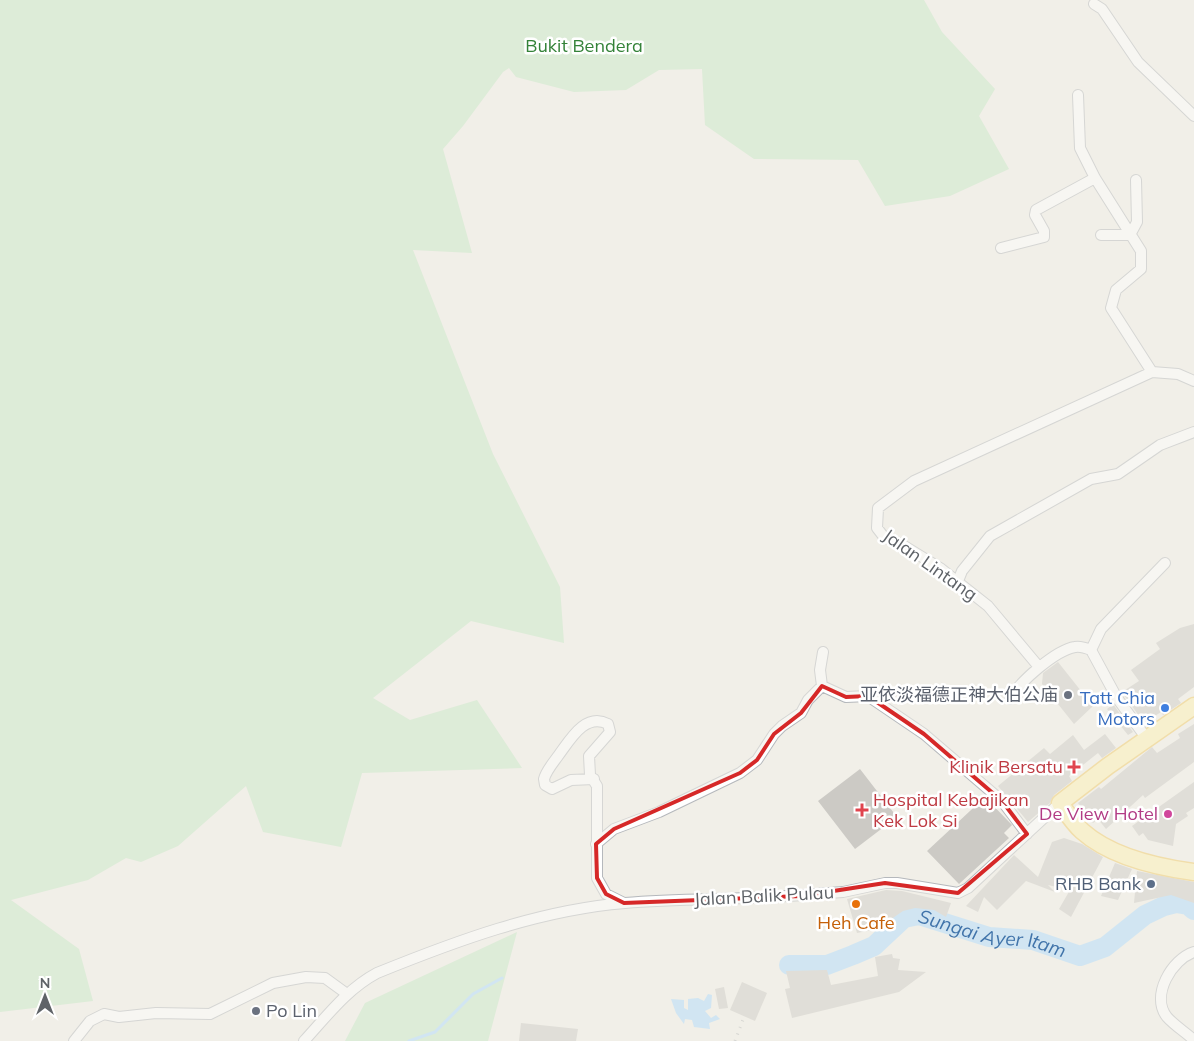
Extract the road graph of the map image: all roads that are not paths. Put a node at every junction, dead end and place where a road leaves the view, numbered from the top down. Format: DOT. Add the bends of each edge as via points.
graph roads {
  1 [pos="1094,4"];
  2 [pos="1078,95"];
  3 [pos="1192,110"];
  4 [pos="1095,178"];
  5 [pos="1136,180"];
  6 [pos="1101,235"];
  7 [pos="1130,235"];
  8 [pos="1001,248"];
  9 [pos="1152,372"];
  10 [pos="1194,381"];
  11 [pos="1194,432"];
  12 [pos="1165,563"];
  13 [pos="958,581"];
  14 [pos="1091,650"];
  15 [pos="823,652"];
  16 [pos="1039,667"];
  17 [pos="822,686"];
  18 [pos="1010,699"];
  19 [pos="1194,706"];
  20 [pos="1147,738"];
  21 [pos="594,779"];
  22 [pos="1060,803"];
  23 [pos="1027,834"];
  24 [pos="596,844"];
  25 [pos="1194,872"];
  26 [pos="624,903"];
  27 [pos="1194,952"];
  28 [pos="347,994"];
  29 [pos="1194,1040"];
  30 [pos="74,1041"];
  31 [pos="304,1041"];
  1 -- 3 [label="street" via="1102,9 1138,62"];
  2 -- 4 [label="street" via="1078,138"];
  4 -- 7 [label="street"];
  4 -- 8 [label="street" via="1036,210 1044,236"];
  5 -- 7 [label="street" via="1137,222"];
  6 -- 7 [label="street"];
  7 -- 9 [label="street" via="1141,251 1141,269 1116,290 1110,308"];
  9 -- 10 [label="street, Jalan Lintang" via="1178,374"];
  9 -- 13 [label="street, Jalan Lintang" via="914,482 881,504 877,528 884,537 901,544"];
  11 -- 13 [label="street" via="1160,445 1118,474 1091,479 990,536 962,571"];
  12 -- 14 [label="street" via="1101,629"];
  13 -- 16 [label="street, Jalan Lintang" via="988,606"];
  14 -- 16 [label="street" via="1075,647"];
  14 -- 20 [label="street" via="1117,698"];
  15 -- 17 [label="street"];
  16 -- 18 [label="street" via="1020,684"];
  17 -- 23 [label="street" via="846,697 868,696 924,734 1002,801"];
  17 -- 24 [label="street" via="801,713 774,734 757,760 740,773 659,812 614,829"];
  19 -- 20 [label="main road, Jalan Balik Pulau"];
  20 -- 22 [label="main road, Jalan Balik Pulau"];
  21 -- 21 [label="street" via="590,775 589,756 610,732 608,724 602,720 592,721 577,730 544,779 545,785 552,789 572,780"];
  21 -- 24 [label="street" via="597,794"];
  22 -- 23 [label="street, Jalan Balik Pulau"];
  22 -- 25 [label="main road" via="1079,829 1106,846 1152,865"];
  23 -- 26 [label="street, Jalan Balik Pulau" via="968,888 958,893 885,882 843,892 801,896"];
  24 -- 26 [label="street" via="597,878 606,894"];
  26 -- 28 [label="street, Jalan Balik Pulau" via="508,925 377,973 359,982"];
  27 -- 29 [label="street" via="1176,964 1165,980 1162,993 1166,1016"];
  28 -- 30 [label="street" via="326,978 306,977 272,983 210,1014 151,1013 119,1017 104,1014 90,1021"];
  28 -- 31 [label="street, Jalan Balik Pulau"];
}
